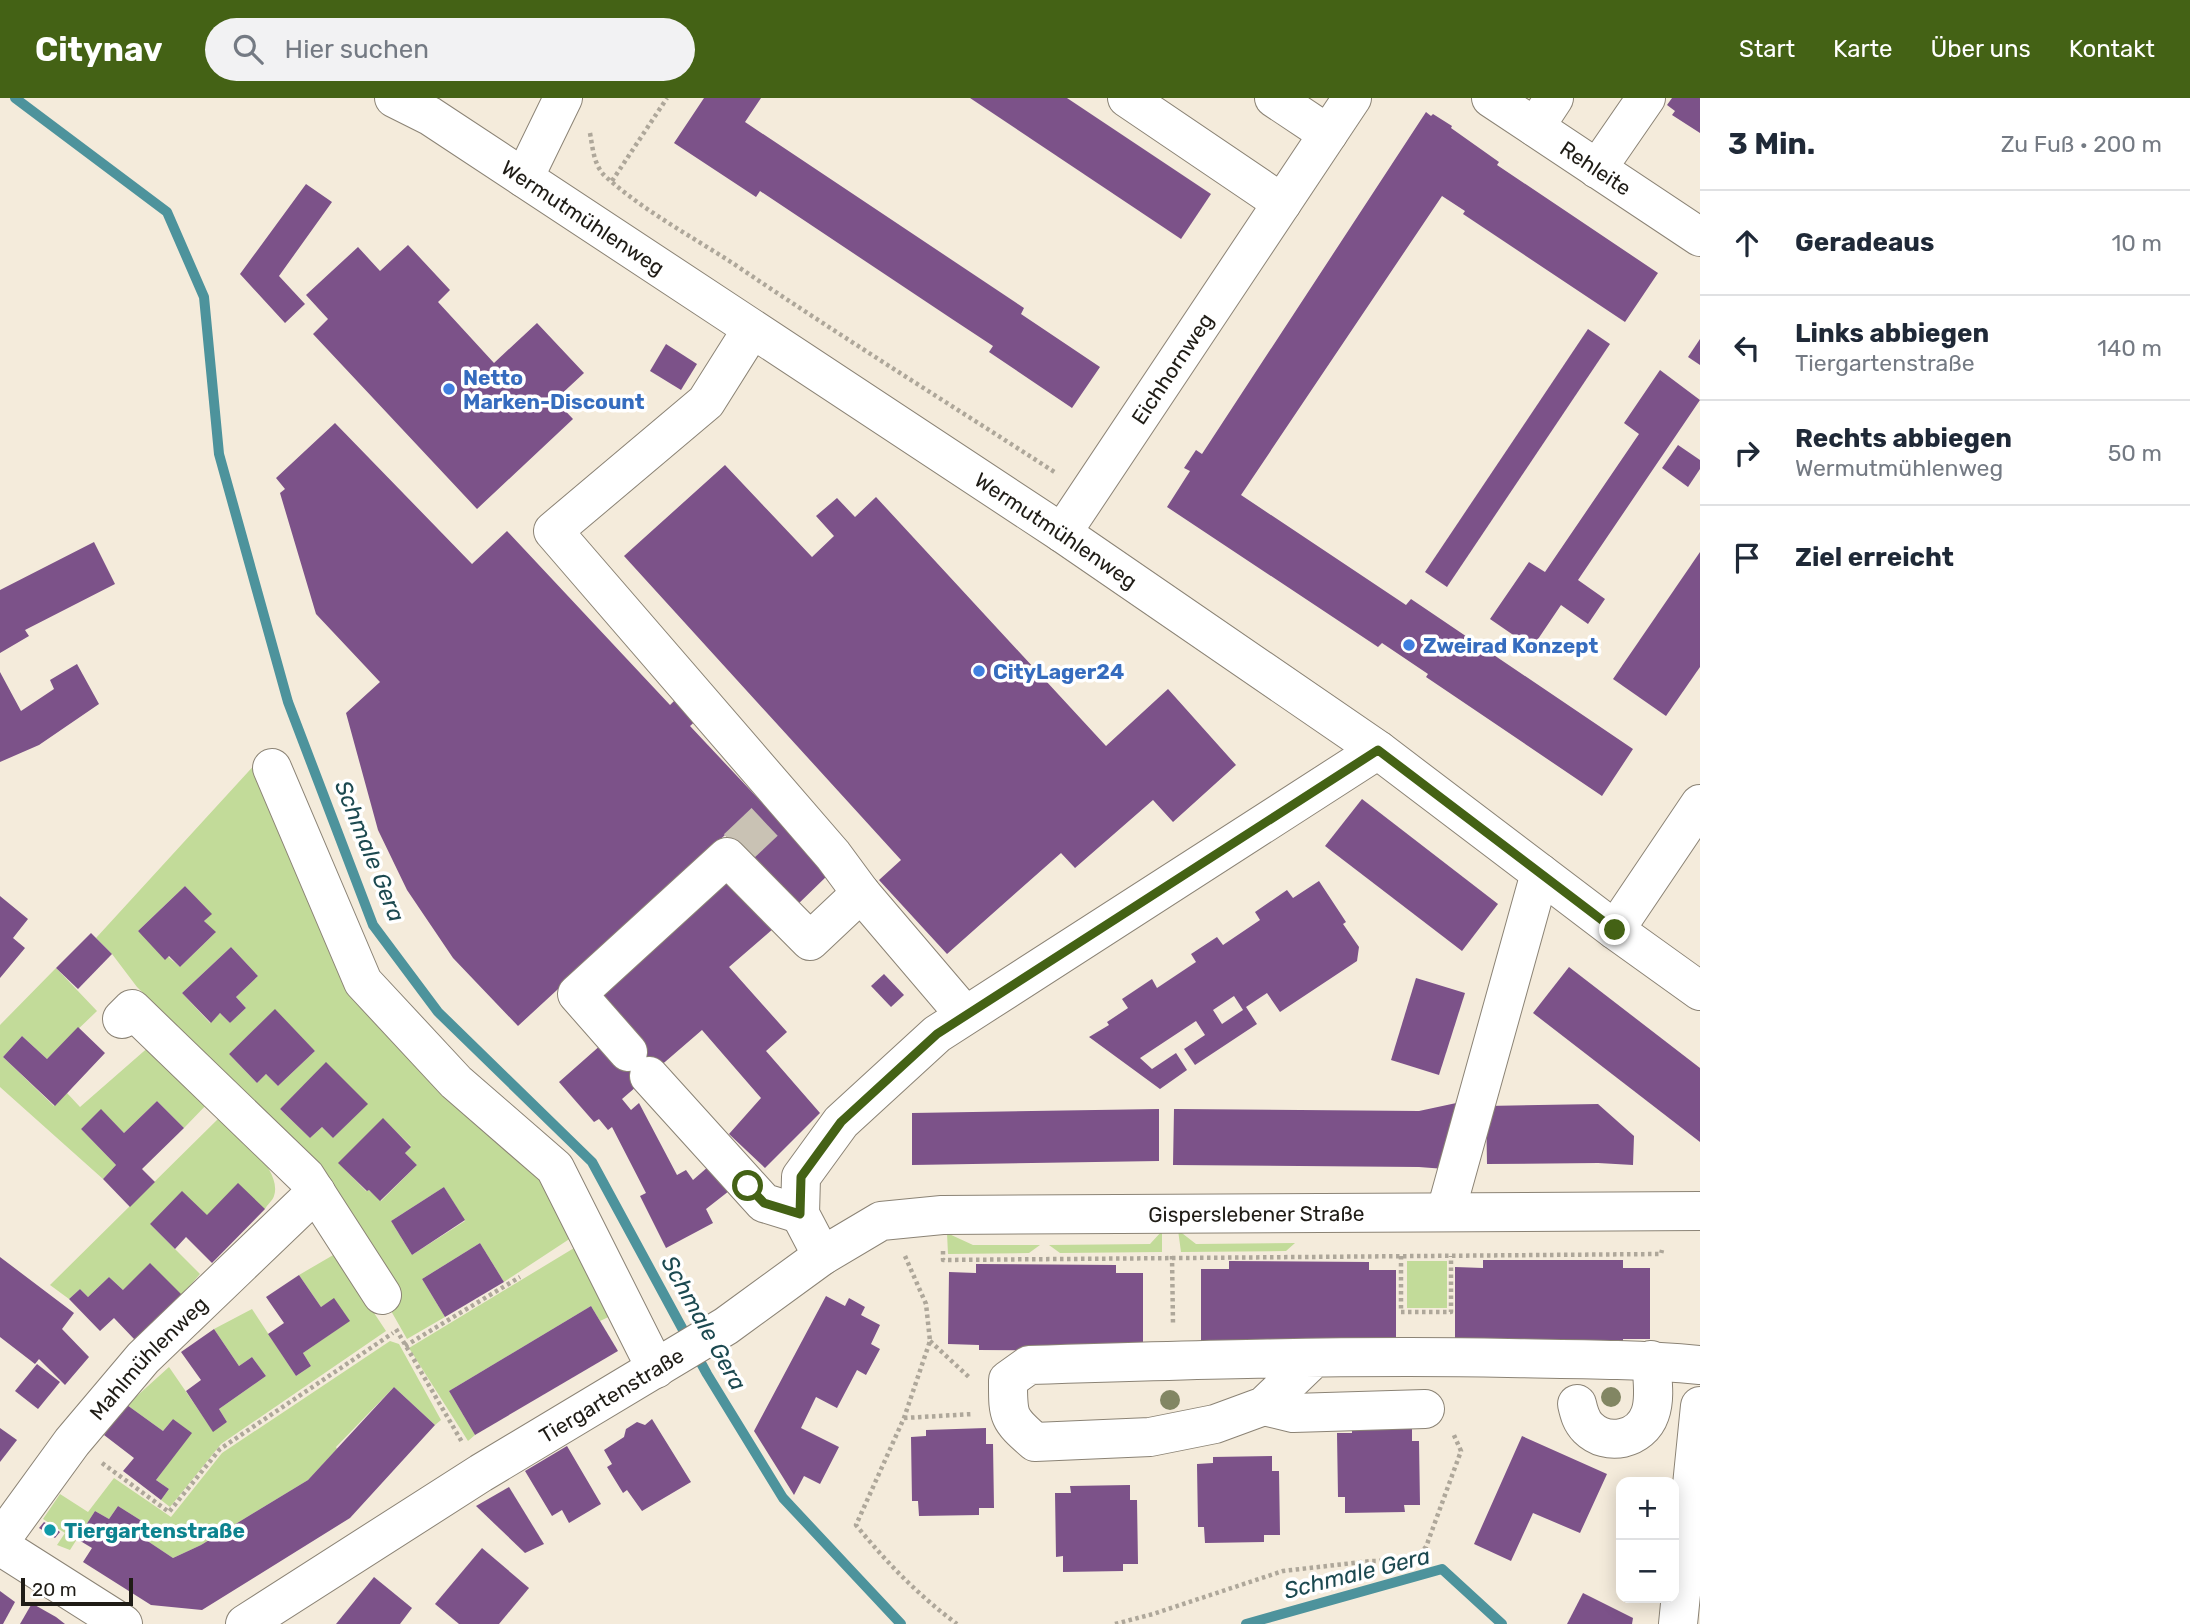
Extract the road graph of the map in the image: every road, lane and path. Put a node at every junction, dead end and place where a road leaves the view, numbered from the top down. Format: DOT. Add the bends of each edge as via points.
graph roads {
  1 [pos="394,98"];
  2 [pos="667,98"];
  3 [pos="1127,98"];
  4 [pos="1273,98"];
  5 [pos="1352,98"];
  6 [pos="1491,98"];
  7 [pos="1646,98"];
  8 [pos="576,111"];
  9 [pos="1544,113"];
  10 [pos="1328,134"];
  11 [pos="1597,169"];
  12 [pos="524,178"];
  13 [pos="612,181"];
  14 [pos="1282,203"];
  15 [pos="1700,237"];
  16 [pos="752,329"];
  17 [pos="1089,494"];
  18 [pos="1062,533"];
  19 [pos="1378,750"];
  20 [pos="272,768"];
  21 [pos="1700,804"];
  22 [pos="1540,873"];
  23 [pos="861,893"];
  24 [pos="1615,930"];
  25 [pos="1700,991"];
  26 [pos="965,1015"];
  27 [pos="122,1019"];
  28 [pos="316,1192"];
  29 [pos="1446,1211"];
  30 [pos="1700,1211"];
  31 [pos="1171,1213"];
  32 [pos="800,1214"];
  33 [pos="881,1221"];
  34 [pos="822,1256"];
  35 [pos="1401,1256"];
  36 [pos="1451,1256"];
  37 [pos="520,1277"];
  38 [pos="382,1295"];
  39 [pos="1173,1311"];
  40 [pos="1423,1312"];
  41 [pos="396,1330"];
  42 [pos="930,1341"];
  43 [pos="405,1346"];
  44 [pos="1424,1356"];
  45 [pos="1314,1358"];
  46 [pos="950,1359"];
  47 [pos="1651,1360"];
  48 [pos="1700,1365"];
  49 [pos="660,1366"];
  50 [pos="1577,1404"];
  51 [pos="1264,1406"];
  52 [pos="1700,1406"];
  53 [pos="1425,1409"];
  54 [pos="1008,1412"];
  55 [pos="904,1418"];
  56 [pos="72,1442"];
  57 [pos="481,1473"];
  58 [pos="0,1541"];
  59 [pos="0,1546"];
  60 [pos="123,1624"];
  61 [pos="245,1624"];
  62 [pos="957,1624"];
  63 [pos="1115,1624"];
  64 [pos="1678,1624"];
  1 -- 12 [label="street, Wermutmühlenweg" via="430,116"];
  2 -- 13 [label="path"];
  3 -- 14 [label="street"];
  4 -- 10 [label="street"];
  5 -- 10 [label="street, Eichhornweg"];
  6 -- 9 [label="street, Rehleite"];
  7 -- 11 [label="street"];
  8 -- 12 [label="street"];
  8 -- 13 [label="path" via="595,163"];
  9 -- 11 [label="street, Rehleite"];
  10 -- 14 [label="street, Eichhornweg"];
  11 -- 15 [label="street, Rehleite"];
  12 -- 16 [label="street, Wermutmühlenweg"];
  13 -- 17 [label="path" via="835,332"];
  14 -- 17 [label="street, Eichhornweg"];
  16 -- 18 [label="street, Wermutmühlenweg"];
  16 -- 23 [label="street" via="706,402 553,531 780,808 833,855"];
  17 -- 18 [label="street, Eichhornweg"];
  18 -- 19 [label="street, Wermutmühlenweg"];
  19 -- 22 [label="street, Wermutmühlenweg"];
  19 -- 26 [label="street"];
  20 -- 49 [label="street" via="363,982 456,1082 555,1168"];
  21 -- 24 [label="street"];
  22 -- 24 [label="street, Wermutmühlenweg"];
  22 -- 29 [label="street"];
  23 -- 26 [label="street"];
  23 -- 32 [label="street" via="810,941 732,852 577,994 764,1203"];
  24 -- 25 [label="street, Wermutmühlenweg"];
  26 -- 32 [label="street" via="937,1034 841,1122 801,1177"];
  27 -- 28 [label="street" via="132,1009 306,1177"];
  28 -- 38 [label="street"];
  28 -- 56 [label="street, Mahlmühlenweg" via="143,1358"];
  29 -- 30 [label="street, Gisperslebener Straße"];
  29 -- 31 [label="street, Gisperslebener Straße"];
  31 -- 33 [label="street, Gisperslebener Straße" via="942,1215"];
  31 -- 39 [label="path"];
  32 -- 34 [label="street"];
  33 -- 34 [label="street, Gisperslebener Straße"];
  33 -- 42 [label="path" via="907,1259 926,1304"];
  34 -- 49 [label="street, Tiergartenstraße" via="726,1326"];
  35 -- 40 [label="path" via="1401,1312"];
  36 -- 40 [label="path" via="1451,1312"];
  37 -- 43 [label="path"];
  38 -- 41 [label="path" via="382,1306"];
  40 -- 44 [label="path"];
  41 -- 43 [label="path"];
  41 -- 56 [label="path" via="220,1449 169,1512"];
  42 -- 46 [label="path"];
  42 -- 55 [label="path"];
  43 -- 57 [label="path"];
  44 -- 45 [label="street"];
  44 -- 47 [label="street"];
  45 -- 51 [label="street"];
  45 -- 54 [label="street" via="1029,1365 1008,1380"];
  47 -- 48 [label="street"];
  47 -- 50 [label="street" via="1650,1414 1634,1434 1622,1439 1597,1435 1580,1417"];
  49 -- 57 [label="street, Tiergartenstraße"];
  51 -- 53 [label="street" via="1293,1413"];
  51 -- 54 [label="street" via="1215,1424 1150,1437 1035,1442"];
  52 -- 64 [label="street"];
  53 -- 63 [label="path" via="1450,1428 1461,1451 1426,1547 1412,1560 1283,1571"];
  54 -- 55 [label="path"];
  55 -- 62 [label="path" via="856,1525 886,1562"];
  56 -- 58 [label="street, Mahlmühlenweg"];
  57 -- 61 [label="street, Tiergartenstraße"];
  59 -- 60 [label="street"];
}
